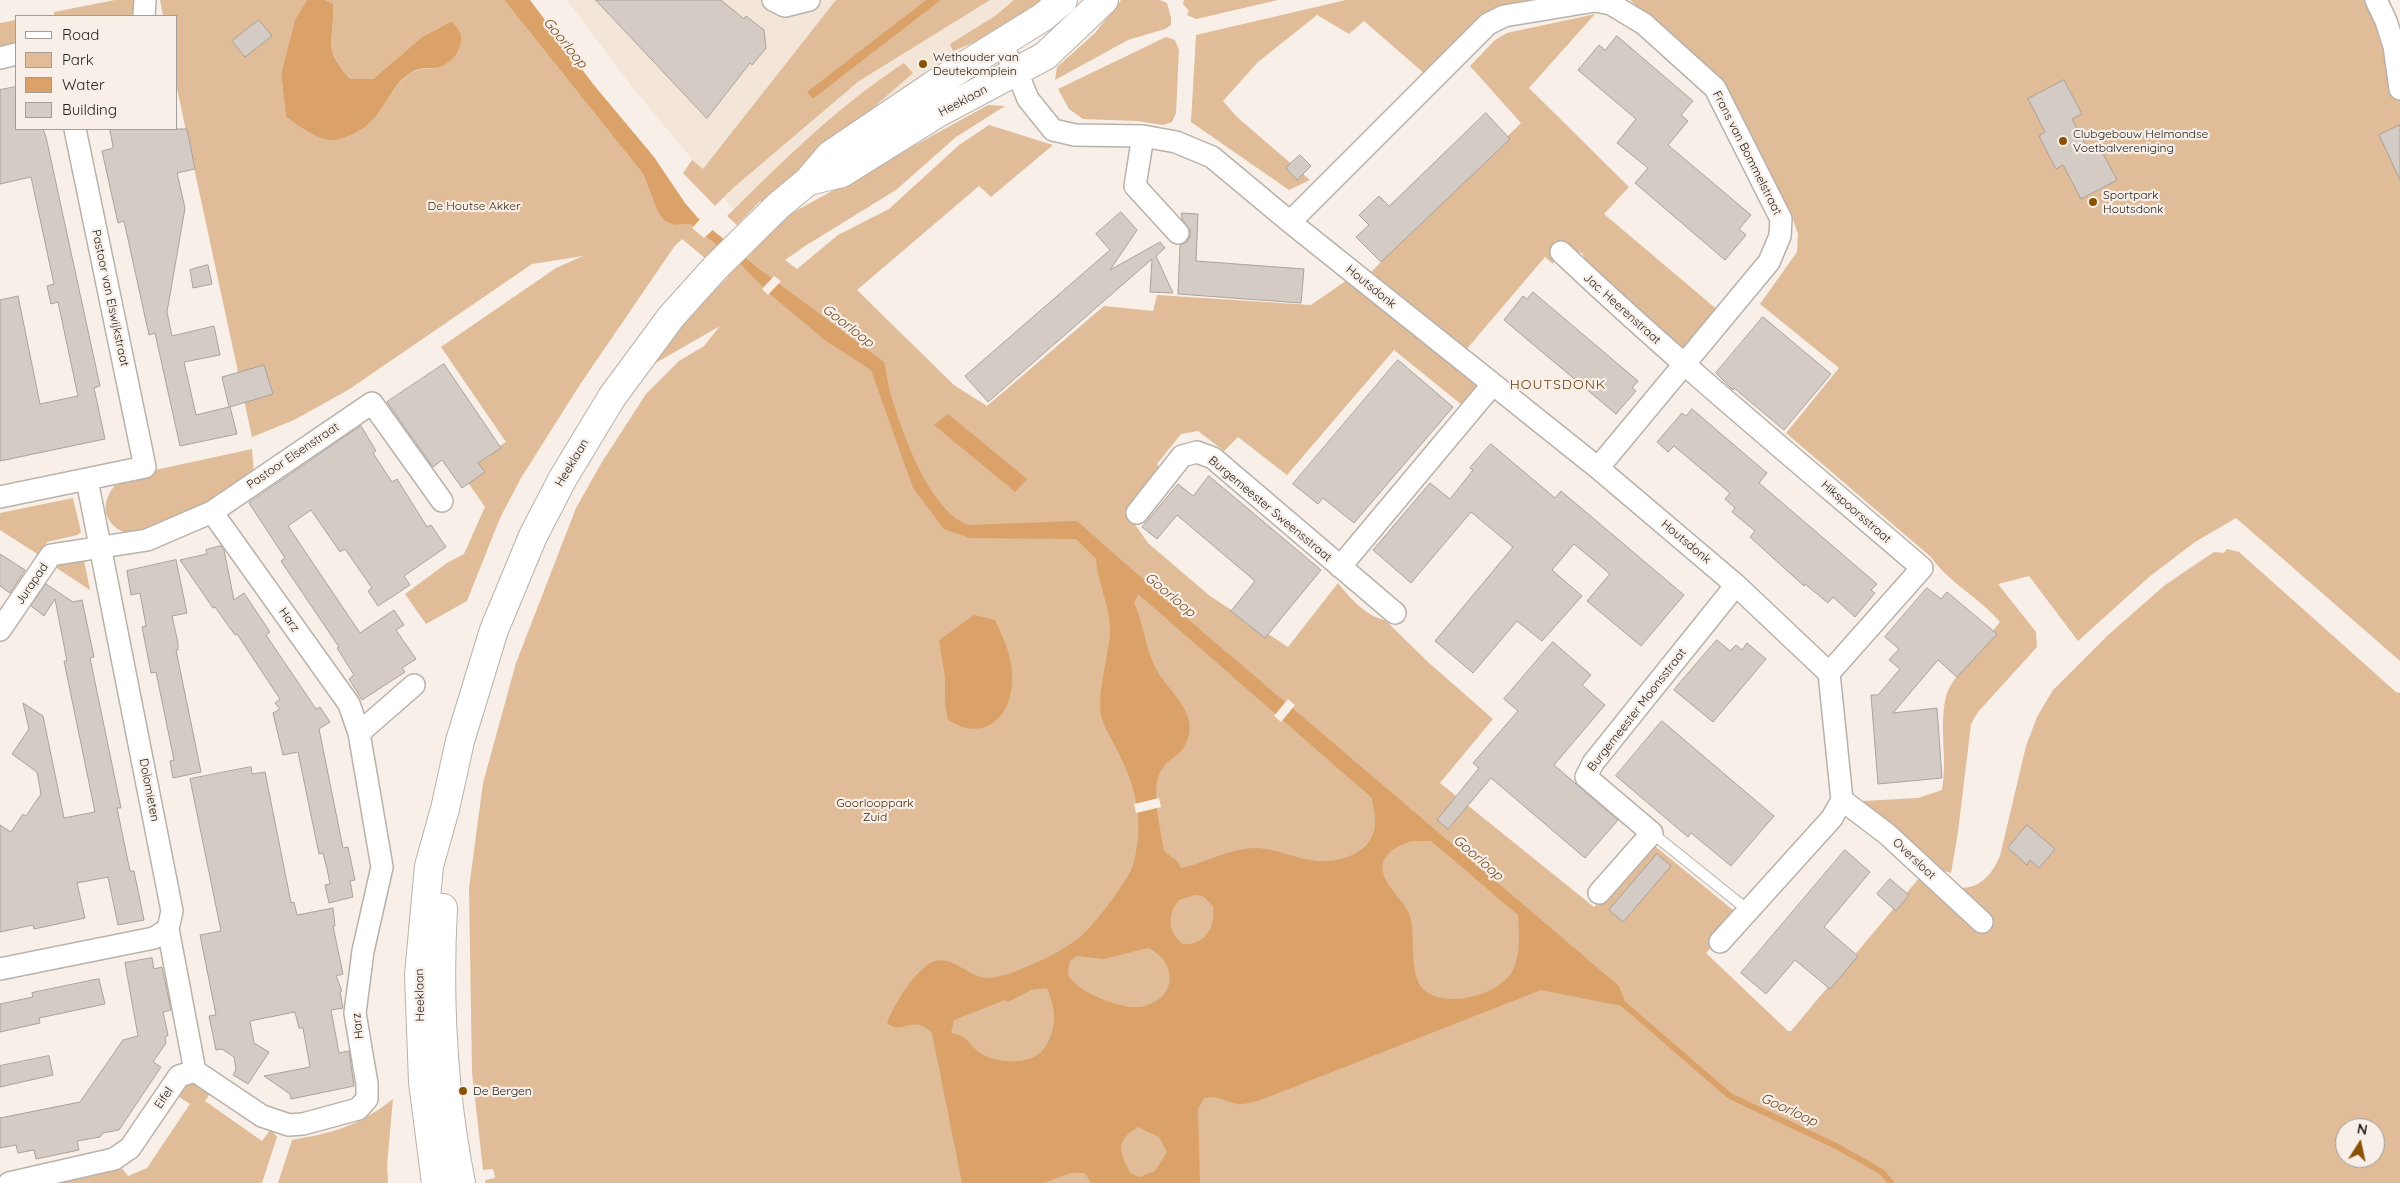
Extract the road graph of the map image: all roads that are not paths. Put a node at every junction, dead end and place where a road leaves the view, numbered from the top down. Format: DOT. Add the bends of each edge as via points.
graph roads {
  1 [pos="145,0"];
  2 [pos="773,0"];
  3 [pos="809,0"];
  4 [pos="1063,0"];
  5 [pos="1104,0"];
  6 [pos="2376,0"];
  7 [pos="1613,2"];
  8 [pos="144,15"];
  9 [pos="1000,45"];
  10 [pos="15,54"];
  11 [pos="0,58"];
  12 [pos="1017,72"];
  13 [pos="2400,89"];
  14 [pos="74,130"];
  15 [pos="1143,136"];
  16 [pos="808,181"];
  17 [pos="1290,222"];
  18 [pos="1178,233"];
  19 [pos="1561,252"];
  20 [pos="1685,364"];
  21 [pos="1493,384"];
  22 [pos="1598,468"];
  23 [pos="87,480"];
  24 [pos="0,497"];
  25 [pos="442,501"];
  26 [pos="212,512"];
  27 [pos="1138,513"];
  28 [pos="102,548"];
  29 [pos="1340,567"];
  30 [pos="1736,585"];
  31 [pos="1396,613"];
  32 [pos="0,630"];
  33 [pos="1829,674"];
  34 [pos="414,684"];
  35 [pos="359,733"];
  36 [pos="1842,800"];
  37 [pos="446,809"];
  38 [pos="1652,833"];
  39 [pos="1599,893"];
  40 [pos="1749,911"];
  41 [pos="1982,922"];
  42 [pos="168,929"];
  43 [pos="1720,942"];
  44 [pos="0,969"];
  45 [pos="195,1071"];
  46 [pos="9,1183"];
  47 [pos="436,1183"];
  48 [pos="461,1183"];
  1 -- 8 [label="street"];
  2 -- 3 [label="street" via="785,6"];
  4 -- 9 [label="main road, Heeklaan"];
  5 -- 12 [label="main road, Heeklaan" via="1045,56"];
  6 -- 13 [label="street" via="2394,46"];
  7 -- 17 [label="street, Frans van Bommelstraat" via="1595,1 1504,16 1488,24"];
  7 -- 20 [label="street, Frans van Bommelstraat" via="1644,24 1714,88 1781,219 1780,236 1770,262"];
  9 -- 12 [label="street"];
  9 -- 16 [label="main road, Heeklaan" via="932,86 830,155"];
  10 -- 11 [label="street"];
  12 -- 15 [label="street" via="1028,99 1053,130 1075,135"];
  12 -- 16 [label="main road, Heeklaan" via="938,113 842,173"];
  14 -- 23 [label="street, Pastoor van Elswijkstraat" via="145,467"];
  15 -- 17 [label="street" via="1176,142 1212,157"];
  15 -- 18 [label="street" via="1135,186"];
  16 -- 37 [label="main road, Heeklaan" via="747,235 672,317 612,398 562,478 533,536 494,630 460,741"];
  17 -- 21 [label="street, Houtsdonk"];
  19 -- 20 [label="street, Jac. Heerenstraat" via="1636,324"];
  20 -- 22 [label="street, Frans van Bommelstraat"];
  20 -- 33 [label="street, Hikspoorsstraat" via="1922,568"];
  21 -- 22 [label="street, Houtsdonk"];
  21 -- 29 [label="street, Burgemeester Sweensstraat"];
  22 -- 30 [label="street, Houtsdonk"];
  23 -- 24 [label="street"];
  23 -- 28 [label="street, Dolomieten"];
  25 -- 26 [label="street, Pastoor Elsenstraat" via="372,403"];
  26 -- 28 [label="street, Pastoor Elsenstraat" via="147,540"];
  26 -- 35 [label="street, Harz" via="349,704"];
  27 -- 29 [label="street, Burgemeester Sweensstraat" via="1182,456 1197,452 1213,458"];
  28 -- 32 [label="street, Jurapad" via="51,555"];
  28 -- 42 [label="street, Dolomieten" via="172,911"];
  29 -- 31 [label="street, Burgemeester Sweensstraat"];
  30 -- 33 [label="street, Houtsdonk"];
  30 -- 38 [label="street, Burgemeester Moonsstraat" via="1586,776"];
  33 -- 36 [label="street"];
  34 -- 35 [label="street"];
  35 -- 45 [label="street, Harz" via="382,867 363,951 355,1013 367,1099 358,1109 288,1125 262,1116"];
  36 -- 40 [label="street" via="1832,818"];
  36 -- 41 [label="street, Oversloot" via="1887,834"];
  37 -- 47 [label="main road, Heeklaan" via="429,866 419,975 423,1082"];
  37 -- 48 [label="main road, Heeklaan" via="441,1009 447,1092"];
  38 -- 39 [label="street"];
  38 -- 40 [label="lane"];
  40 -- 43 [label="street"];
  42 -- 44 [label="street" via="154,938"];
  42 -- 45 [label="street"];
  45 -- 46 [label="street, Eifel" via="178,1076 130,1148 114,1159"];
}
